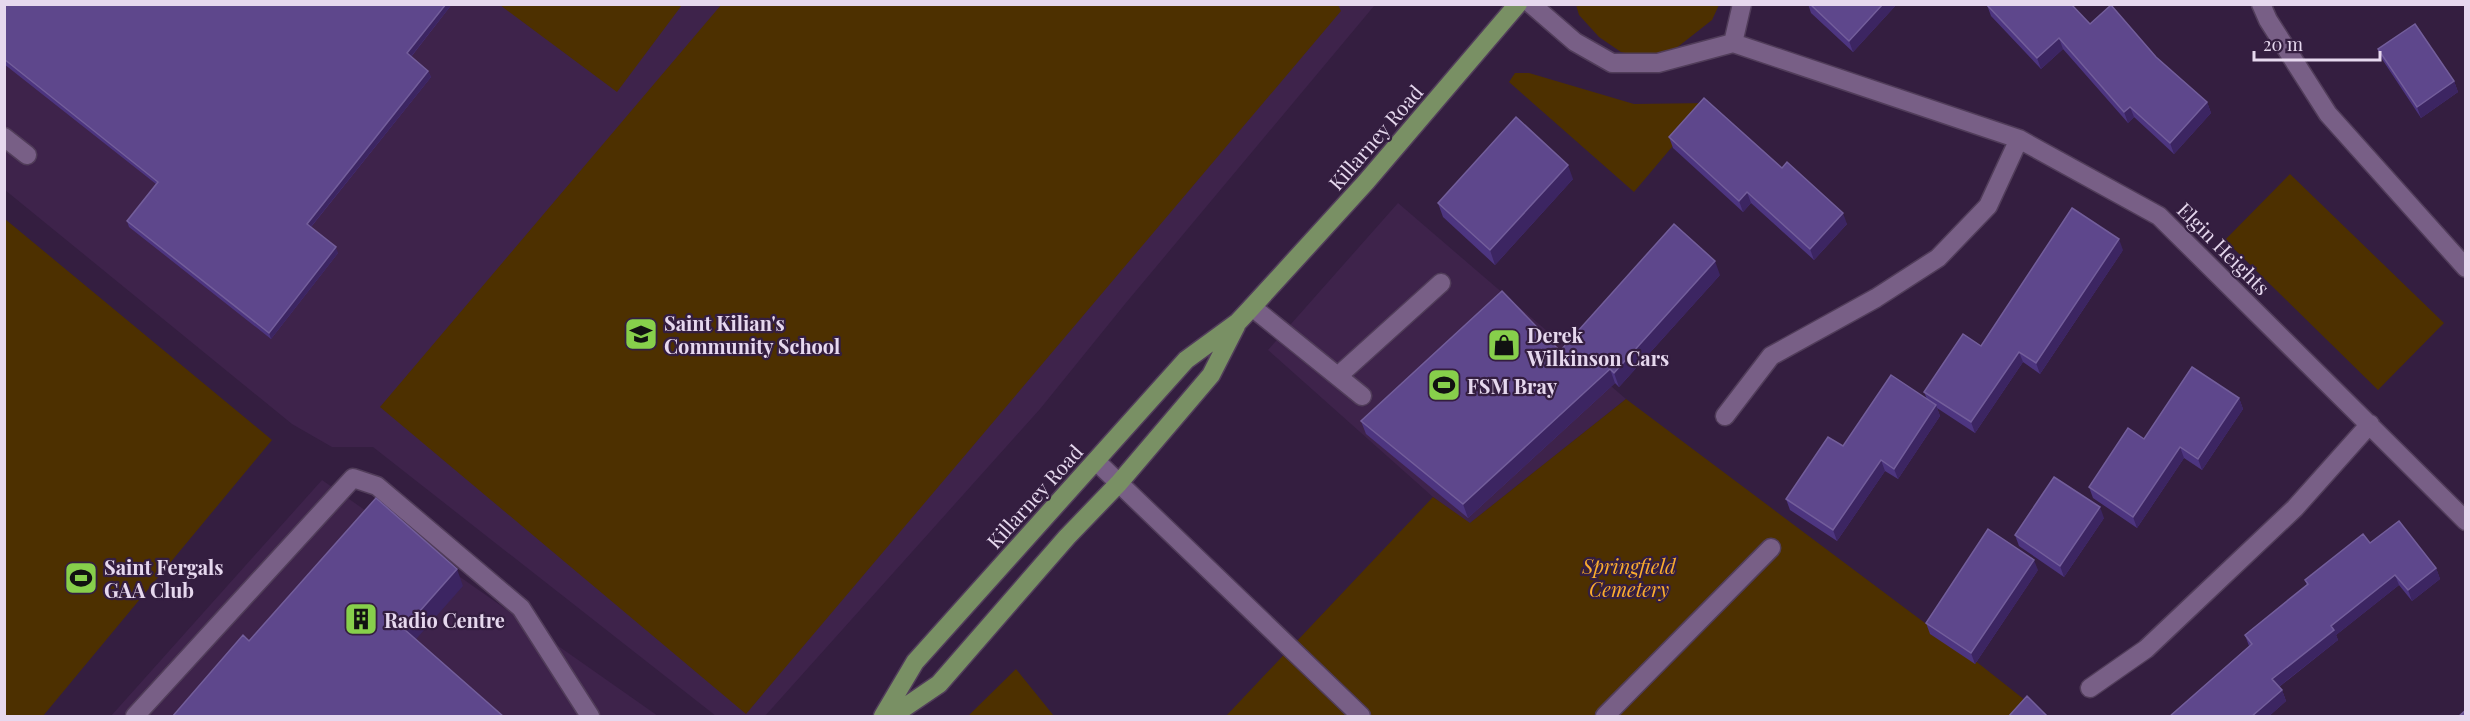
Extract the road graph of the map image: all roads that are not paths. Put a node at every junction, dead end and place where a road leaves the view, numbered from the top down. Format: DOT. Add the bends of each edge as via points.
graph roads {
  1 [pos="1518,4"];
  2 [pos="1531,4"];
  3 [pos="1742,4"];
  4 [pos="2261,4"];
  5 [pos="1733,43"];
  6 [pos="4,137"];
  7 [pos="2019,139"];
  8 [pos="27,155"];
  9 [pos="2466,268"];
  10 [pos="1441,283"];
  11 [pos="1252,307"];
  12 [pos="1238,322"];
  13 [pos="1338,376"];
  14 [pos="1362,396"];
  15 [pos="1725,416"];
  16 [pos="2370,424"];
  17 [pos="1096,461"];
  18 [pos="1119,483"];
  19 [pos="2466,521"];
  20 [pos="1770,548"];
  21 [pos="2090,688"];
  22 [pos="135,717"];
  23 [pos="590,717"];
  24 [pos="883,717"];
  25 [pos="892,717"];
  26 [pos="1361,717"];
  27 [pos="1605,717"];
  1 -- 11 [label="main road, Killarney Road" via="1366,182"];
  2 -- 5 [label="street" via="1575,42 1612,63 1658,63"];
  3 -- 5 [label="street"];
  4 -- 9 [label="street" via="2328,114"];
  5 -- 7 [label="street, Elgin Heights"];
  6 -- 8 [label="street"];
  7 -- 15 [label="street" via="1988,206 1938,258 1876,298 1771,356"];
  7 -- 16 [label="street, Elgin Heights" via="2159,216"];
  10 -- 13 [label="street"];
  11 -- 12 [label="main road, Killarney Road"];
  11 -- 13 [label="street"];
  12 -- 17 [label="main road, Killarney Road" via="1186,360"];
  12 -- 18 [label="main road, Killarney Road" via="1211,375"];
  13 -- 14 [label="street"];
  16 -- 19 [label="street, Elgin Heights"];
  16 -- 21 [label="street" via="2295,508 2155,641"];
  17 -- 18 [label="street"];
  17 -- 24 [label="main road, Killarney Road" via="915,662"];
  18 -- 25 [label="main road, Killarney Road" via="1066,537 939,684"];
  18 -- 26 [label="street"];
  20 -- 27 [label="street"];
  22 -- 23 [label="street" via="353,478 376,486 521,608"];
}
